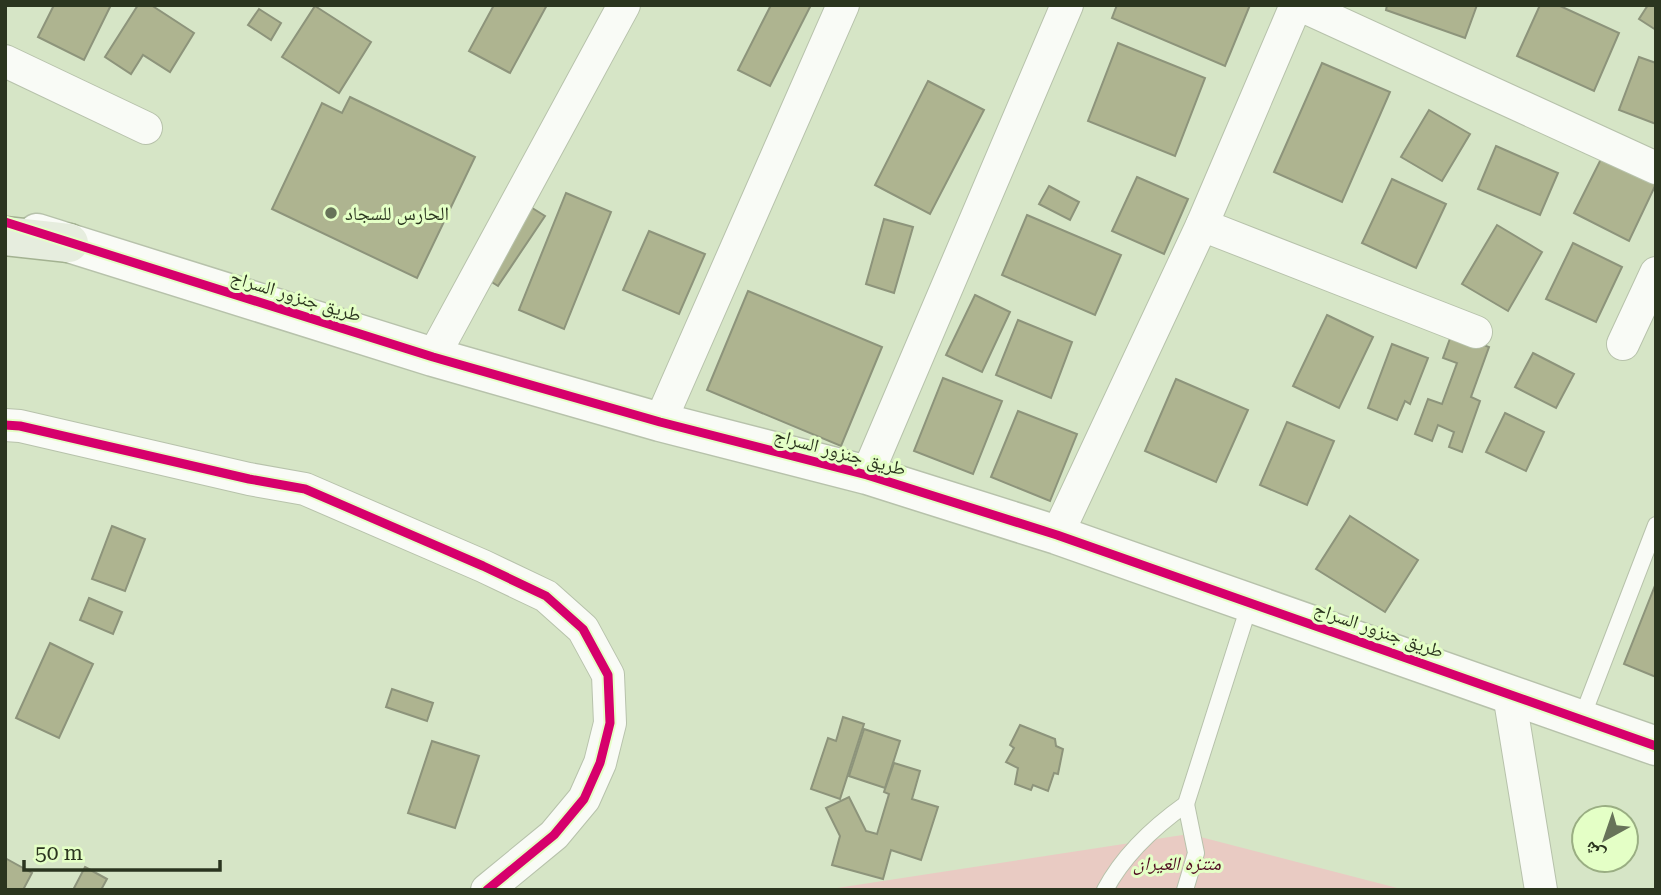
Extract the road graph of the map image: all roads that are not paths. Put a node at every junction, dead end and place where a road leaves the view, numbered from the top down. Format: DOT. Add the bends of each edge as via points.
graph roads {
  1 [pos="624,5"];
  2 [pos="843,5"];
  3 [pos="1067,5"];
  4 [pos="1298,5"];
  5 [pos="5,61"];
  6 [pos="146,128"];
  7 [pos="1656,168"];
  8 [pos="5,222"];
  9 [pos="1202,225"];
  10 [pos="5,236"];
  11 [pos="69,243"];
  12 [pos="1656,273"];
  13 [pos="1476,332"];
  14 [pos="1623,344"];
  15 [pos="433,358"];
  16 [pos="660,422"];
  17 [pos="5,425"];
  18 [pos="867,475"];
  19 [pos="1656,525"];
  20 [pos="1057,535"];
  21 [pos="1250,603"];
  22 [pos="1508,694"];
  23 [pos="1581,720"];
  24 [pos="1656,746"];
  25 [pos="1186,804"];
  26 [pos="487,890"];
  27 [pos="1105,890"];
  28 [pos="1185,890"];
  29 [pos="1541,890"];
  1 -- 15 [label="street"];
  2 -- 16 [label="street"];
  3 -- 18 [label="street"];
  4 -- 7 [label="street"];
  4 -- 9 [label="street"];
  5 -- 6 [label="street"];
  8 -- 11 [label="street, طريق جنزور السراج"];
  9 -- 13 [label="street"];
  9 -- 20 [label="street"];
  10 -- 11 [label="main road"];
  11 -- 15 [label="street, طريق جنزور السراج"];
  12 -- 14 [label="street"];
  15 -- 16 [label="street, طريق جنزور السراج"];
  16 -- 18 [label="street, طريق جنزور السراج"];
  17 -- 26 [label="street" via="305,489 545,596 583,629 608,675 611,723 600,763 584,799 554,835"];
  18 -- 20 [label="street, طريق جنزور السراج"];
  19 -- 23 [label="lane"];
  20 -- 21 [label="street, طريق جنزور السراج"];
  21 -- 22 [label="street, طريق جنزور السراج"];
  21 -- 25 [label="lane"];
  22 -- 23 [label="street, طريق جنزور السراج"];
  22 -- 29 [label="street"];
  23 -- 24 [label="street, طريق جنزور السراج"];
  25 -- 27 [label="lane" via="1162,821"];
  25 -- 28 [label="lane" via="1196,853"];
}
